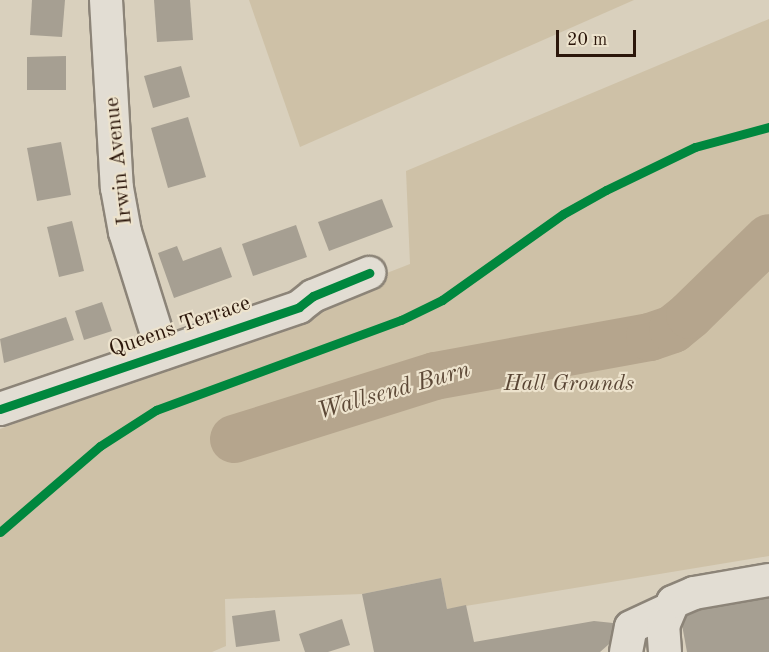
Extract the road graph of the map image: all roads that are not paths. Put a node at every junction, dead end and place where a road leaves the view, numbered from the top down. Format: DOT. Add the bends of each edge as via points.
graph roads {
  1 [pos="106,0"];
  2 [pos="369,273"];
  3 [pos="163,353"];
  4 [pos="0,409"];
  5 [pos="769,580"];
  6 [pos="666,611"];
  7 [pos="626,652"];
  8 [pos="665,652"];
  1 -- 3 [label="street, Irwin Avenue" via="117,188 125,232"];
  2 -- 3 [label="street, Queens Terrace" via="313,296 299,307"];
  3 -- 4 [label="street, Queens Terrace"];
  5 -- 6 [label="street" via="694,593 673,602"];
  6 -- 7 [label="street" via="631,627"];
  6 -- 8 [label="street"];
}
